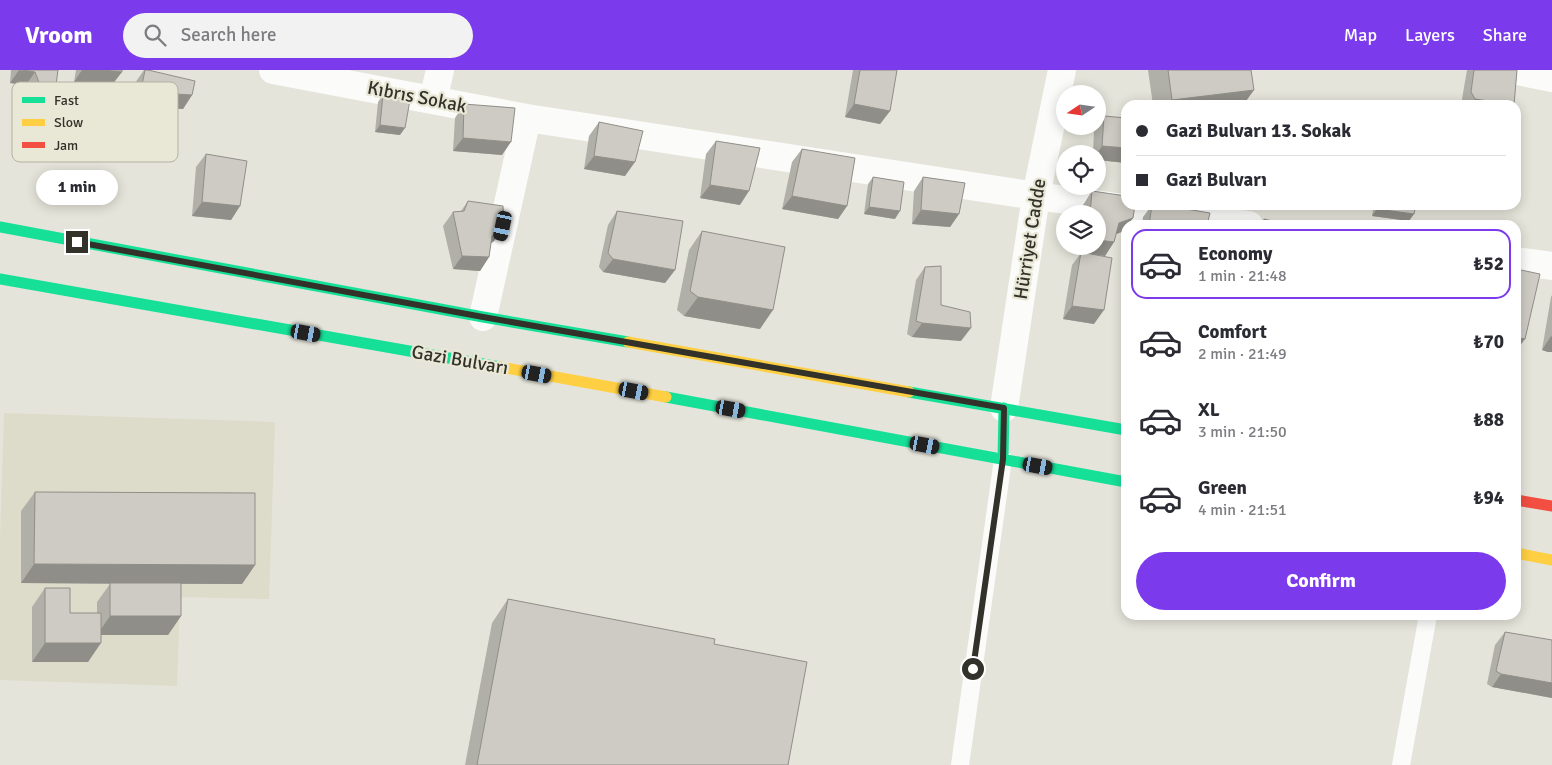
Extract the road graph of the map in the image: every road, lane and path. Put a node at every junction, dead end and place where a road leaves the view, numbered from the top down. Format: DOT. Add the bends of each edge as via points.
graph roads {
  1 [pos="273,70"];
  2 [pos="440,70"];
  3 [pos="1062,70"];
  4 [pos="1512,70"];
  5 [pos="1552,78"];
  6 [pos="433,100"];
  7 [pos="527,118"];
  8 [pos="1036,196"];
  9 [pos="1121,208"];
  10 [pos="1139,210"];
  11 [pos="1212,220"];
  12 [pos="0,227"];
  13 [pos="1521,262"];
  14 [pos="1552,266"];
  15 [pos="0,279"];
  16 [pos="483,317"];
  17 [pos="1004,408"];
  18 [pos="1121,429"];
  19 [pos="1003,459"];
  20 [pos="1121,481"];
  21 [pos="1521,501"];
  22 [pos="1552,506"];
  23 [pos="1521,554"];
  24 [pos="1552,560"];
  25 [pos="1427,620"];
  26 [pos="960,765"];
  27 [pos="1401,765"];
  1 -- 6 [label="street, Kıbrıs Sokak"];
  2 -- 6 [label="street"];
  3 -- 8 [label="street, Hürriyet Cadde"];
  4 -- 5 [label="street"];
  6 -- 7 [label="street, Kıbrıs Sokak"];
  7 -- 8 [label="street, Kıbrıs Sokak"];
  7 -- 16 [label="street"];
  8 -- 9 [label="street, Kıbrıs Sokak"];
  8 -- 17 [label="street, Hürriyet Cadde"];
  10 -- 11 [label="street, Kıbrıs Sokak"];
  12 -- 16 [label="main road"];
  13 -- 14 [label="street"];
  15 -- 19 [label="main road, Gazi Bulvarı"];
  16 -- 17 [label="main road"];
  17 -- 18 [label="main road"];
  17 -- 19 [label="main road"];
  19 -- 20 [label="main road, Gazi Bulvarı"];
  19 -- 26 [label="lane"];
  21 -- 22 [label="main road"];
  23 -- 24 [label="main road"];
  25 -- 27 [label="lane"];
}
